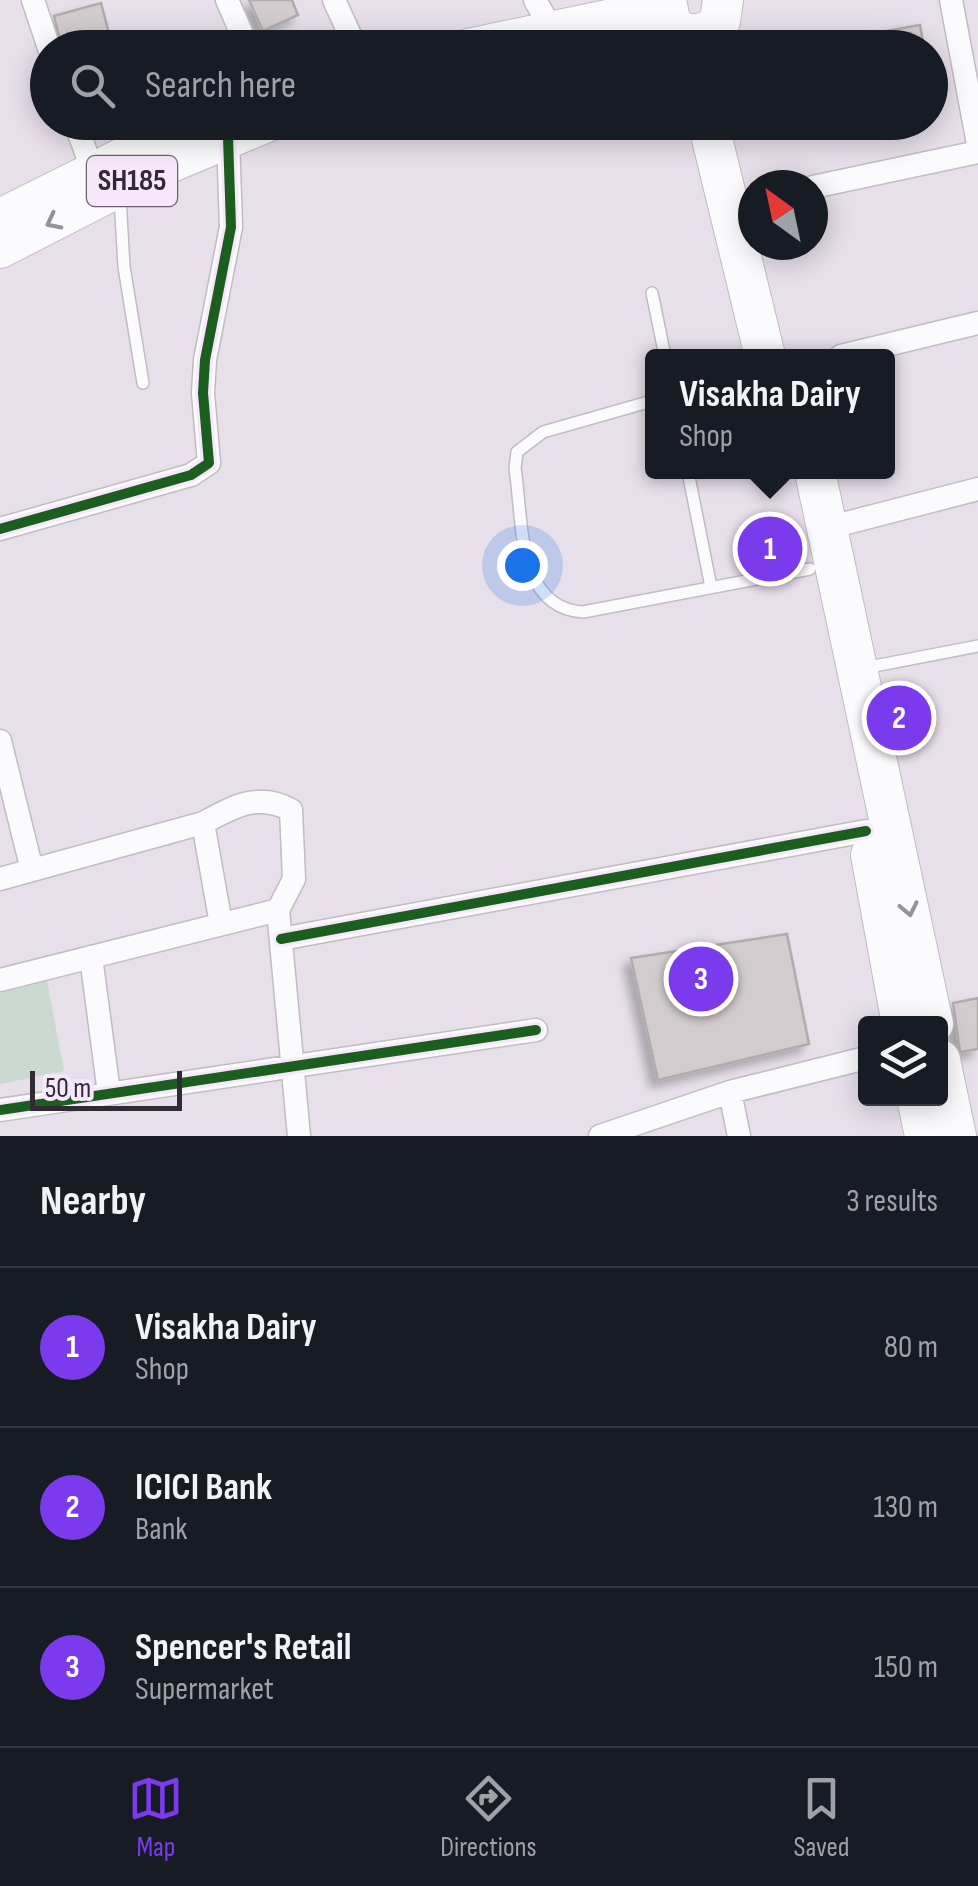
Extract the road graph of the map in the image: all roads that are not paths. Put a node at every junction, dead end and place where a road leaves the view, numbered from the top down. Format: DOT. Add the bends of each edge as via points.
graph roads {
  1 [pos="33,0"];
  2 [pos="227,0"];
  3 [pos="334,0"];
  4 [pos="951,0"];
  5 [pos="544,15"];
  6 [pos="692,24"];
  7 [pos="43,30"];
  8 [pos="240,30"];
  9 [pos="348,30"];
  10 [pos="509,30"];
  11 [pos="85,140"];
  12 [pos="189,140"];
  13 [pos="212,140"];
  14 [pos="712,140"];
  15 [pos="739,140"];
  16 [pos="978,144"];
  17 [pos="978,152"];
  18 [pos="746,170"];
  19 [pos="106,179"];
  20 [pos="828,184"];
  21 [pos="0,218"];
  22 [pos="0,250"];
  23 [pos="766,260"];
  24 [pos="652,293"];
  25 [pos="978,323"];
  26 [pos="664,349"];
  27 [pos="762,349"];
  28 [pos="786,349"];
  29 [pos="869,349"];
  30 [pos="143,383"];
  31 [pos="645,403"];
  32 [pos="689,479"];
  33 [pos="791,479"];
  34 [pos="816,479"];
  35 [pos="978,489"];
  36 [pos="0,528"];
  37 [pos="828,528"];
  38 [pos="810,568"];
  39 [pos="711,587"];
  40 [pos="978,646"];
  41 [pos="859,669"];
  42 [pos="0,741"];
  43 [pos="203,823"];
  44 [pos="866,831"];
  45 [pos="32,870"];
  46 [pos="0,879"];
  47 [pos="278,910"];
  48 [pos="221,924"];
  49 [pos="281,939"];
  50 [pos="92,957"];
  51 [pos="0,980"];
  52 [pos="901,1016"];
  53 [pos="931,1016"];
  54 [pos="536,1030"];
  55 [pos="858,1060"];
  56 [pos="292,1065"];
  57 [pos="730,1092"];
  58 [pos="109,1093"];
  59 [pos="948,1098"];
  60 [pos="919,1106"];
  61 [pos="0,1110"];
  62 [pos="299,1136"];
  63 [pos="600,1136"];
  64 [pos="739,1136"];
  65 [pos="925,1136"];
  66 [pos="956,1136"];
  1 -- 7 [label="street"];
  2 -- 8 [label="street"];
  3 -- 9 [label="street"];
  4 -- 16 [label="street"];
  5 -- 6 [label="main road"];
  5 -- 10 [label="main road"];
  11 -- 19 [label="street"];
  12 -- 19 [label="main road, SH185"];
  13 -- 36 [label="street" via="232,227 202,394 210,463 191,475"];
  14 -- 27 [label="highway"];
  15 -- 18 [label="highway"];
  17 -- 20 [label="street"];
  19 -- 21 [label="main road, SH185"];
  19 -- 22 [label="main road, SH185, one-way"];
  19 -- 30 [label="lane"];
  23 -- 28 [label="highway"];
  24 -- 26 [label="lane"];
  25 -- 29 [label="street"];
  31 -- 39 [label="lane" via="544,432 518,452 532,580 561,611 583,612"];
  32 -- 39 [label="lane"];
  33 -- 38 [label="highway"];
  34 -- 37 [label="highway"];
  35 -- 37 [label="street"];
  37 -- 41 [label="highway"];
  38 -- 39 [label="lane"];
  38 -- 44 [label="highway"];
  40 -- 41 [label="lane"];
  41 -- 53 [label="highway, one-way"];
  42 -- 45 [label="street"];
  43 -- 45 [label="street"];
  43 -- 47 [label="street" via="244,802 291,810 294,879"];
  43 -- 48 [label="street"];
  44 -- 49 [label="street"];
  44 -- 52 [label="highway"];
  45 -- 46 [label="street"];
  47 -- 48 [label="street"];
  47 -- 49 [label="street"];
  48 -- 50 [label="street"];
  49 -- 56 [label="street"];
  50 -- 51 [label="street"];
  50 -- 58 [label="street"];
  54 -- 56 [label="street"];
  55 -- 57 [label="street"];
  56 -- 58 [label="street"];
  56 -- 62 [label="street"];
  57 -- 63 [label="street"];
  57 -- 64 [label="street"];
  58 -- 61 [label="street"];
  59 -- 66 [label="highway"];
  60 -- 65 [label="highway"];
}
